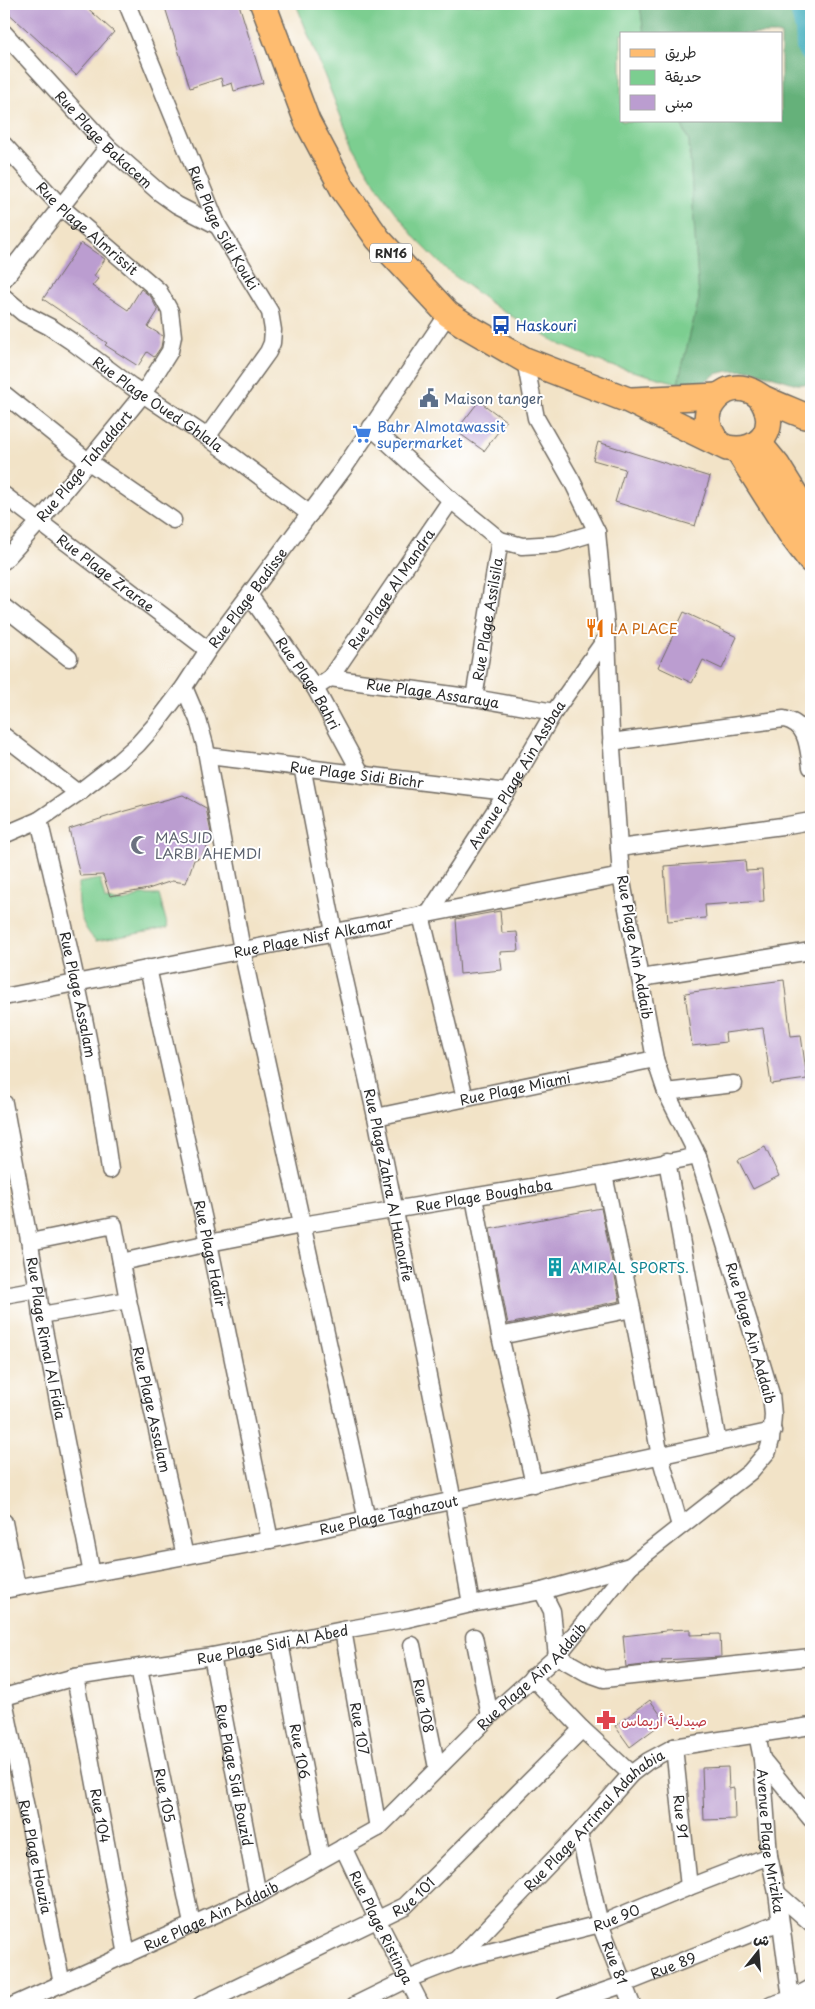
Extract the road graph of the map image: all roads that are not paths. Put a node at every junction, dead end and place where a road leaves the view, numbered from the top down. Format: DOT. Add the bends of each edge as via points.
graph roads {
  1 [pos="127,4"];
  2 [pos="263,4"];
  3 [pos="4,33"];
  4 [pos="4,144"];
  5 [pos="108,147"];
  6 [pos="61,207"];
  7 [pos="218,226"];
  8 [pos="4,279"];
  9 [pos="4,297"];
  10 [pos="170,311"];
  11 [pos="448,314"];
  12 [pos="525,360"];
  13 [pos="4,394"];
  14 [pos="143,394"];
  15 [pos="717,396"];
  16 [pos="760,397"];
  17 [pos="628,400"];
  18 [pos="808,416"];
  19 [pos="371,427"];
  20 [pos="206,437"];
  21 [pos="744,443"];
  22 [pos="89,462"];
  23 [pos="4,495"];
  24 [pos="451,500"];
  25 [pos="310,514"];
  26 [pos="173,520"];
  27 [pos="40,521"];
  28 [pos="811,521"];
  29 [pos="597,532"];
  30 [pos="500,540"];
  31 [pos="811,560"];
  32 [pos="4,561"];
  33 [pos="250,596"];
  34 [pos="4,608"];
  35 [pos="607,637"];
  36 [pos="208,650"];
  37 [pos="69,658"];
  38 [pos="330,678"];
  39 [pos="184,687"];
  40 [pos="315,688"];
  41 [pos="474,698"];
  42 [pos="554,712"];
  43 [pos="4,736"];
  44 [pos="611,742"];
  45 [pos="208,756"];
  46 [pos="302,766"];
  47 [pos="811,767"];
  48 [pos="362,775"];
  49 [pos="507,792"];
  50 [pos="78,793"];
  51 [pos="38,820"];
  52 [pos="811,820"];
  53 [pos="4,835"];
  54 [pos="619,848"];
  55 [pos="622,876"];
  56 [pos="425,914"];
  57 [pos="334,932"];
  58 [pos="242,950"];
  59 [pos="811,951"];
  60 [pos="148,968"];
  61 [pos="640,978"];
  62 [pos="78,982"];
  63 [pos="4,996"];
  64 [pos="655,1059"];
  65 [pos="734,1084"];
  66 [pos="666,1092"];
  67 [pos="465,1098"];
  68 [pos="4,1103"];
  69 [pos="376,1117"];
  70 [pos="698,1156"];
  71 [pos="667,1161"];
  72 [pos="110,1170"];
  73 [pos="604,1175"];
  74 [pos="474,1197"];
  75 [pos="395,1209"];
  76 [pos="302,1225"];
  77 [pos="30,1242"];
  78 [pos="209,1243"];
  79 [pos="121,1262"];
  80 [pos="38,1289"];
  81 [pos="4,1295"];
  82 [pos="128,1300"];
  83 [pos="632,1309"];
  84 [pos="41,1315"];
  85 [pos="500,1336"];
  86 [pos="773,1431"];
  87 [pos="718,1443"];
  88 [pos="660,1456"];
  89 [pos="534,1484"];
  90 [pos="453,1501"];
  91 [pos="367,1520"];
  92 [pos="4,1522"];
  93 [pos="680,1526"];
  94 [pos="270,1540"];
  95 [pos="185,1556"];
  96 [pos="630,1566"];
  97 [pos="92,1574"];
  98 [pos="10,1589"];
  99 [pos="542,1592"];
  100 [pos="471,1604"];
  101 [pos="343,1630"];
  102 [pos="474,1637"];
  103 [pos="280,1643"];
  104 [pos="412,1645"];
  105 [pos="212,1656"];
  106 [pos="557,1656"];
  107 [pos="811,1657"];
  108 [pos="138,1668"];
  109 [pos="75,1677"];
  110 [pos="532,1677"];
  111 [pos="4,1698"];
  112 [pos="490,1716"];
  113 [pos="811,1726"];
  114 [pos="582,1729"];
  115 [pos="758,1734"];
  116 [pos="674,1747"];
  117 [pos="762,1759"];
  118 [pos="436,1768"];
  119 [pos="631,1774"];
  120 [pos="811,1819"];
  121 [pos="378,1828"];
  122 [pos="578,1833"];
  123 [pos="343,1847"];
  124 [pos="769,1856"];
  125 [pos="321,1859"];
  126 [pos="689,1886"];
  127 [pos="777,1893"];
  128 [pos="258,1894"];
  129 [pos="378,1921"];
  130 [pos="780,1922"];
  131 [pos="192,1924"];
  132 [pos="600,1924"];
  133 [pos="811,1924"];
  134 [pos="128,1955"];
  135 [pos="457,1960"];
  136 [pos="408,1979"];
  137 [pos="62,1984"];
  138 [pos="622,1984"];
  139 [pos="811,1988"];
  140 [pos="792,2002"];
  141 [pos="14,2005"];
  142 [pos="201,2005"];
  143 [pos="355,2005"];
  144 [pos="421,2005"];
  145 [pos="564,2005"];
  146 [pos="632,2005"];
  147 [pos="771,2005"];
  1 -- 7 [label="street, Rue Plage Sidi Kouki"];
  2 -- 11 [label="main road, RN16" via="307,121 342,189 378,239"];
  3 -- 5 [label="street, Rue Plage Bakacem"];
  4 -- 6 [label="street, Rue Plage Almrissit"];
  5 -- 6 [label="street"];
  5 -- 7 [label="street, Rue Plage Bakacem" via="160,194"];
  6 -- 8 [label="street"];
  6 -- 10 [label="street, Rue Plage Almrissit" via="154,285"];
  7 -- 20 [label="street, Rue Plage Sidi Kouki" via="266,303 273,330 268,352"];
  9 -- 14 [label="street, Rue Plage Oued Ghlala" via="24,313 71,340"];
  10 -- 14 [label="street, Rue Plage Tahaddart" via="173,336 170,351"];
  11 -- 12 [label="main road, RN16"];
  11 -- 19 [label="street, Rue Plage Badisse"];
  12 -- 17 [label="main road, RN16"];
  12 -- 29 [label="street, Rue Plage Ain Addaib" via="536,418"];
  13 -- 22 [label="street"];
  14 -- 20 [label="street, Rue Plage Oued Ghlala"];
  14 -- 22 [label="street, Rue Plage Tahaddart"];
  15 -- 16 [label="main road, RN16" via="738,388 750,390"];
  15 -- 17 [label="main road, RN16"];
  15 -- 21 [label="main road" via="707,414 711,434"];
  16 -- 18 [label="main road, RN16"];
  16 -- 21 [label="main road" via="769,416 768,427"];
  17 -- 21 [label="main road, RN16"];
  18 -- 21 [label="main road, RN16"];
  19 -- 24 [label="street, Rue Plage Assilsila"];
  19 -- 25 [label="street, Rue Plage Badisse"];
  20 -- 25 [label="street, Rue Plage Oued Ghlala"];
  21 -- 28 [label="highway" via="777,466"];
  21 -- 31 [label="highway" via="792,535"];
  22 -- 26 [label="street"];
  22 -- 27 [label="street, Rue Plage Tahaddart"];
  23 -- 27 [label="street, Rue Plage Zrarae"];
  24 -- 30 [label="street, Rue Plage Assilsila"];
  24 -- 38 [label="street, Rue Plage Al Mandra"];
  25 -- 33 [label="street, Rue Plage Badisse"];
  27 -- 32 [label="street, Rue Plage Tahaddart"];
  27 -- 36 [label="street, Rue Plage Zrarae"];
  29 -- 30 [label="street, Rue Plage Assilsila" via="548,544 522,546"];
  29 -- 35 [label="street, Rue Plage Ain Addaib"];
  30 -- 41 [label="street, Rue Plage Assilsila"];
  33 -- 36 [label="street, Rue Plage Badisse"];
  33 -- 40 [label="street, Rue Plage Bahri"];
  34 -- 37 [label="street"];
  35 -- 42 [label="street, Avenue Plage Ain Assbaa"];
  35 -- 44 [label="street, Rue Plage Ain Addaib"];
  36 -- 39 [label="street, Rue Plage Badisse"];
  38 -- 40 [label="street"];
  38 -- 41 [label="street, Rue Plage Assaraya"];
  39 -- 45 [label="street"];
  39 -- 50 [label="street, Rue Plage Badisse" via="138,744"];
  40 -- 48 [label="street, Rue Plage Bahri"];
  41 -- 42 [label="street, Rue Plage Assaraya"];
  42 -- 49 [label="street, Avenue Plage Ain Assbaa"];
  43 -- 50 [label="street"];
  44 -- 47 [label="street" via="784,720 800,726 808,746"];
  44 -- 54 [label="street, Rue Plage Ain Addaib"];
  45 -- 46 [label="street, Rue Plage Sidi Bichr"];
  45 -- 58 [label="street"];
  46 -- 48 [label="street, Rue Plage Sidi Bichr"];
  46 -- 57 [label="street, Rue Plage Zahra Al Hanoufie"];
  48 -- 49 [label="street, Rue Plage Sidi Bichr"];
  49 -- 56 [label="street, Avenue Plage Ain Assbaa"];
  50 -- 51 [label="street, Rue Plage Badisse"];
  51 -- 53 [label="street, Rue Plage Badisse"];
  51 -- 62 [label="street, Rue Plage Assalam"];
  52 -- 54 [label="street"];
  54 -- 55 [label="street, Rue Plage Ain Addaib"];
  55 -- 56 [label="street, Rue Plage Nisf Alkamar"];
  55 -- 61 [label="street, Rue Plage Ain Addaib"];
  56 -- 57 [label="street, Rue Plage Nisf Alkamar"];
  56 -- 67 [label="street"];
  57 -- 58 [label="street, Rue Plage Nisf Alkamar"];
  57 -- 69 [label="street, Rue Plage Zahra Al Hanoufie"];
  58 -- 60 [label="street, Rue Plage Nisf Alkamar"];
  58 -- 76 [label="street"];
  59 -- 61 [label="street"];
  60 -- 62 [label="street, Rue Plage Nisf Alkamar"];
  60 -- 78 [label="street, Rue Plage Hadir"];
  61 -- 64 [label="street, Rue Plage Ain Addaib"];
  62 -- 63 [label="street, Rue Plage Nisf Alkamar"];
  62 -- 72 [label="street, Rue Plage Assalam"];
  64 -- 66 [label="street, Rue Plage Ain Addaib"];
  64 -- 67 [label="street, Rue Plage Miami"];
  65 -- 66 [label="street"];
  66 -- 70 [label="street, Rue Plage Ain Addaib"];
  67 -- 69 [label="street, Rue Plage Miami"];
  68 -- 77 [label="street, Rue Plage Rimal Al Fidia"];
  69 -- 75 [label="street, Rue Plage Zahra Al Hanoufie"];
  70 -- 71 [label="street, Rue Plage Boughaba"];
  70 -- 86 [label="street, Rue Plage Ain Addaib" via="771,1394"];
  71 -- 73 [label="street, Rue Plage Boughaba"];
  71 -- 87 [label="street"];
  73 -- 74 [label="street, Rue Plage Boughaba"];
  73 -- 83 [label="street"];
  74 -- 75 [label="street, Rue Plage Boughaba"];
  74 -- 85 [label="street"];
  75 -- 76 [label="street, Rue Plage Boughaba"];
  75 -- 90 [label="street, Rue Plage Zahra Al Hanoufie"];
  76 -- 78 [label="street, Rue Plage Boughaba"];
  76 -- 91 [label="street"];
  77 -- 79 [label="street, Rue Plage Assalam" via="114,1225"];
  77 -- 80 [label="street, Rue Plage Rimal Al Fidia"];
  78 -- 79 [label="street, Rue Plage Boughaba"];
  78 -- 94 [label="street, Rue Plage Hadir"];
  79 -- 82 [label="street, Rue Plage Assalam"];
  80 -- 81 [label="street"];
  80 -- 84 [label="street, Rue Plage Rimal Al Fidia"];
  82 -- 84 [label="street"];
  82 -- 95 [label="street, Rue Plage Assalam"];
  83 -- 85 [label="street"];
  83 -- 88 [label="street"];
  84 -- 97 [label="street, Rue Plage Rimal Al Fidia"];
  85 -- 89 [label="street"];
  86 -- 87 [label="street, Rue Plage Taghazout"];
  86 -- 93 [label="street, Rue Plage Ain Addaib" via="768,1451 750,1472"];
  87 -- 88 [label="street, Rue Plage Taghazout"];
  88 -- 89 [label="street, Rue Plage Taghazout"];
  88 -- 93 [label="street"];
  89 -- 90 [label="street, Rue Plage Taghazout"];
  90 -- 91 [label="street, Rue Plage Taghazout"];
  90 -- 100 [label="street, Rue Plage Zahra Al Hanoufie"];
  91 -- 94 [label="street, Rue Plage Taghazout"];
  92 -- 98 [label="street"];
  93 -- 96 [label="street, Rue Plage Ain Addaib"];
  94 -- 95 [label="street, Rue Plage Taghazout"];
  95 -- 97 [label="street, Rue Plage Taghazout"];
  96 -- 99 [label="street, Rue Plage Sidi Al Abed"];
  96 -- 106 [label="street, Rue Plage Ain Addaib"];
  97 -- 98 [label="street, Rue Plage Taghazout"];
  99 -- 100 [label="street, Rue Plage Sidi Al Abed"];
  99 -- 106 [label="street" via="552,1611"];
  100 -- 101 [label="street, Rue Plage Sidi Al Abed"];
  101 -- 103 [label="street, Rue Plage Sidi Al Abed"];
  101 -- 121 [label="street, Rue 107"];
  102 -- 112 [label="street"];
  103 -- 105 [label="street, Rue Plage Sidi Al Abed"];
  103 -- 125 [label="street, Rue 106"];
  104 -- 118 [label="street, Rue 108"];
  105 -- 108 [label="street, Rue Plage Sidi Al Abed"];
  105 -- 128 [label="street, Rue Plage Sidi Bouzid"];
  106 -- 107 [label="street" via="604,1679"];
  106 -- 110 [label="street, Rue Plage Ain Addaib"];
  108 -- 109 [label="street, Rue Plage Sidi Al Abed"];
  108 -- 131 [label="street, Rue 105"];
  109 -- 111 [label="street, Rue Plage Sidi Al Abed"];
  109 -- 134 [label="street, Rue 104"];
  110 -- 112 [label="street, Rue Plage Ain Addaib"];
  110 -- 114 [label="street"];
  111 -- 137 [label="street, Rue Plage Houzia"];
  112 -- 118 [label="street, Rue Plage Ain Addaib"];
  113 -- 115 [label="street, Rue Plage Arrimal Adahabia"];
  114 -- 119 [label="street"];
  114 -- 129 [label="street, Rue 101" via="405,1906"];
  115 -- 116 [label="street, Rue Plage Arrimal Adahabia"];
  115 -- 117 [label="street, Avenue Plage Mrizika"];
  116 -- 119 [label="street, Rue Plage Arrimal Adahabia"];
  116 -- 126 [label="street, Rue 91"];
  117 -- 120 [label="street"];
  117 -- 124 [label="street, Avenue Plage Mrizika"];
  118 -- 121 [label="street, Rue Plage Ain Addaib"];
  119 -- 122 [label="street, Rue Plage Arrimal Adahabia"];
  121 -- 123 [label="street, Rue Plage Ain Addaib"];
  122 -- 132 [label="street, Rue 81"];
  122 -- 135 [label="street, Rue Plage Arrimal Adahabia"];
  123 -- 125 [label="street, Rue Plage Ain Addaib"];
  123 -- 129 [label="street, Rue Plage Ristinga"];
  124 -- 126 [label="street, Rue 90"];
  124 -- 127 [label="street, Avenue Plage Mrizika"];
  125 -- 128 [label="street, Rue Plage Ain Addaib"];
  126 -- 132 [label="street, Rue 90"];
  127 -- 130 [label="street, Avenue Plage Mrizika"];
  127 -- 133 [label="street"];
  128 -- 131 [label="street, Rue Plage Ain Addaib"];
  129 -- 136 [label="street, Rue Plage Ristinga"];
  129 -- 142 [label="street, Rue 101"];
  130 -- 138 [label="street, Rue 89"];
  130 -- 140 [label="street, Avenue Plage Mrizika"];
  131 -- 134 [label="street, Rue Plage Ain Addaib"];
  132 -- 135 [label="street, Rue 90"];
  132 -- 138 [label="street, Rue 81"];
  134 -- 137 [label="street, Rue Plage Ain Addaib"];
  135 -- 136 [label="street, Rue Plage Arrimal Adahabia"];
  136 -- 143 [label="street, Rue Plage Arrimal Adahabia"];
  136 -- 144 [label="street, Rue Plage Ristinga"];
  137 -- 141 [label="street, Rue Plage Ain Addaib"];
  138 -- 145 [label="street, Rue 89"];
  138 -- 146 [label="street, Rue 81"];
  139 -- 140 [label="street"];
  140 -- 147 [label="street"];
}
